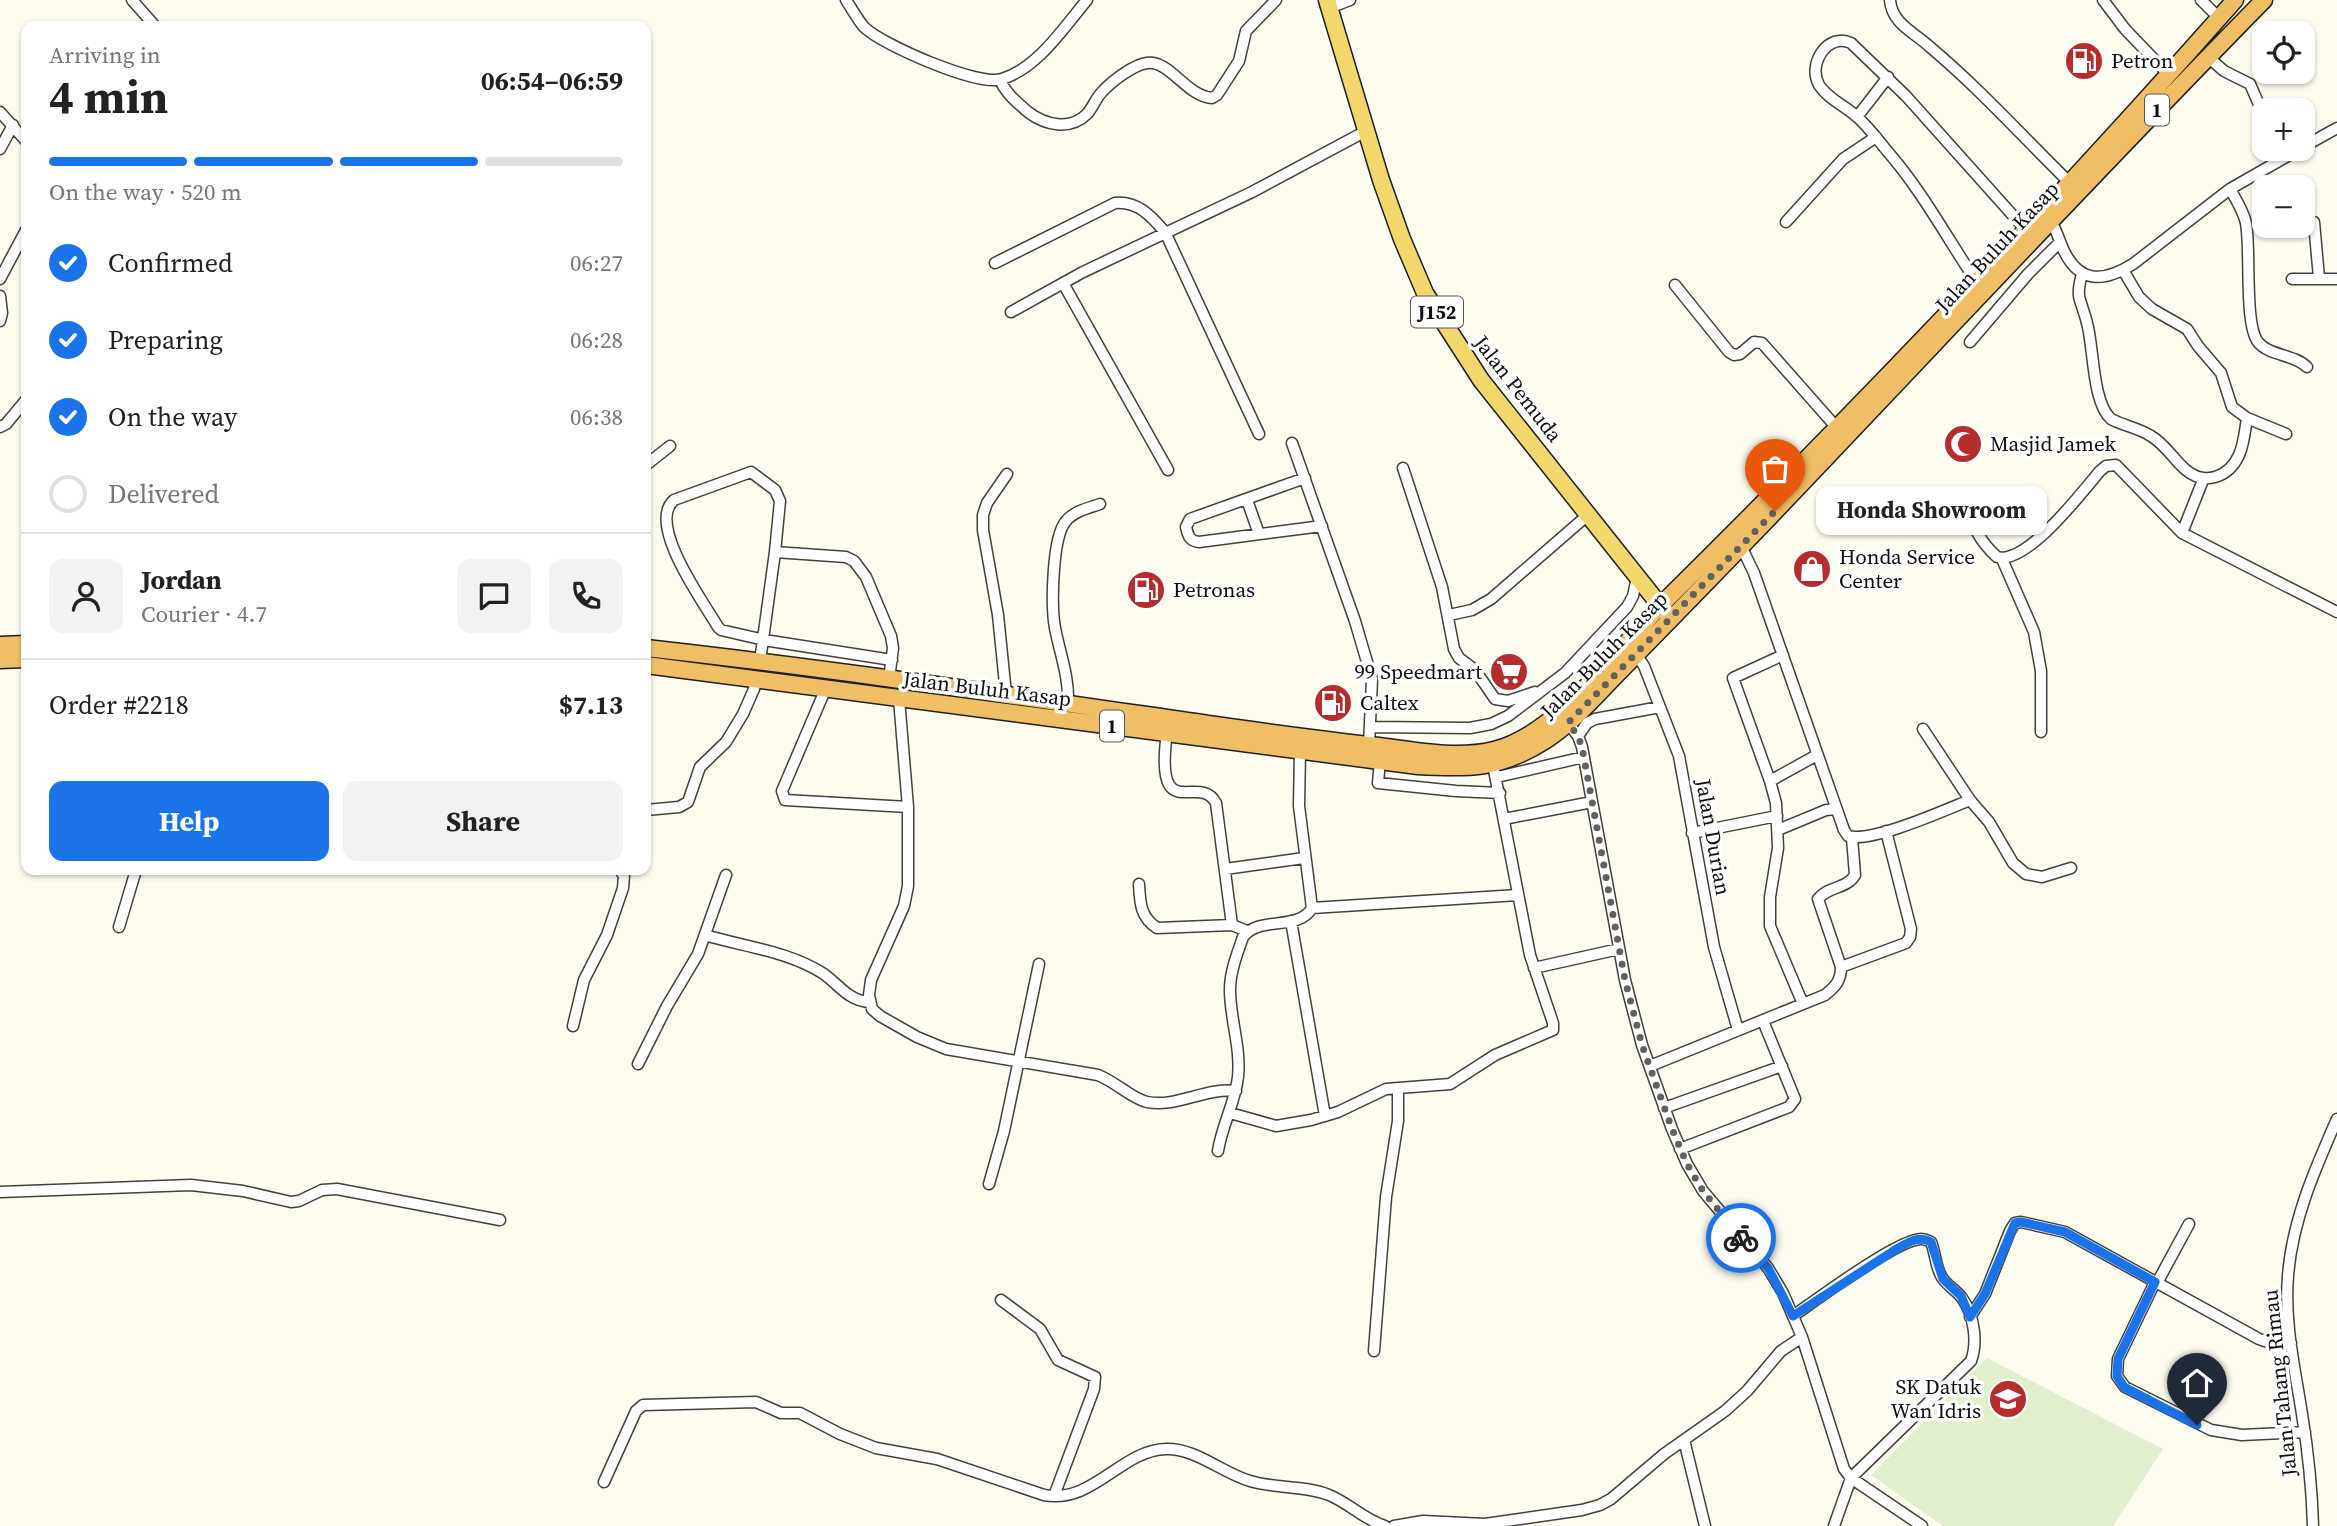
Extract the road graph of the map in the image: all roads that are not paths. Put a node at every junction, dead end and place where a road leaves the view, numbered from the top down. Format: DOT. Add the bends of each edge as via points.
graph roads {
  1 [pos="132,0"];
  2 [pos="846,0"];
  3 [pos="1087,0"];
  4 [pos="1276,0"];
  5 [pos="1350,0"];
  6 [pos="1890,0"];
  7 [pos="2103,0"];
  8 [pos="2200,0"];
  9 [pos="2235,0"];
  10 [pos="2264,0"];
  11 [pos="1328,4"];
  12 [pos="2219,18"];
  13 [pos="151,21"];
  14 [pos="2208,57"];
  15 [pos="2168,75"];
  16 [pos="1888,77"];
  17 [pos="1000,80"];
  18 [pos="2256,98"];
  19 [pos="0,112"];
  20 [pos="1857,117"];
  21 [pos="13,125"];
  22 [pos="2337,128"];
  23 [pos="1366,131"];
  24 [pos="21,135"];
  25 [pos="1876,137"];
  26 [pos="2315,140"];
  27 [pos="0,149"];
  28 [pos="2277,161"];
  29 [pos="2069,182"];
  30 [pos="2230,189"];
  31 [pos="2050,220"];
  32 [pos="1786,222"];
  33 [pos="2025,229"];
  34 [pos="1165,232"];
  35 [pos="2315,233"];
  36 [pos="21,239"];
  37 [pos="2060,242"];
  38 [pos="995,263"];
  39 [pos="2123,270"];
  40 [pos="2082,274"];
  41 [pos="2319,278"];
  42 [pos="0,279"];
  43 [pos="2292,279"];
  44 [pos="2337,279"];
  45 [pos="1976,281"];
  46 [pos="1063,283"];
  47 [pos="1675,285"];
  48 [pos="0,296"];
  49 [pos="1010,312"];
  50 [pos="0,321"];
  51 [pos="1970,342"];
  52 [pos="2306,367"];
  53 [pos="21,406"];
  54 [pos="2247,418"];
  55 [pos="0,427"];
  56 [pos="1837,428"];
  57 [pos="1259,434"];
  58 [pos="2286,434"];
  59 [pos="1292,443"];
  60 [pos="670,446"];
  61 [pos="651,461"];
  62 [pos="1403,468"];
  63 [pos="1168,470"];
  64 [pos="1007,474"];
  65 [pos="1305,478"];
  66 [pos="2203,480"];
  67 [pos="1247,500"];
  68 [pos="1100,504"];
  69 [pos="1972,512"];
  70 [pos="1589,514"];
  71 [pos="1322,526"];
  72 [pos="2182,533"];
  73 [pos="1259,534"];
  74 [pos="1741,547"];
  75 [pos="775,552"];
  76 [pos="2002,559"];
  77 [pos="1637,576"];
  78 [pos="1665,612"];
  79 [pos="2337,612"];
  80 [pos="1449,615"];
  81 [pos="764,640"];
  82 [pos="21,644"];
  83 [pos="0,645"];
  84 [pos="651,649"];
  85 [pos="1636,654"];
  86 [pos="1783,655"];
  87 [pos="21,659"];
  88 [pos="0,660"];
  89 [pos="753,660"];
  90 [pos="892,660"];
  91 [pos="786,665"];
  92 [pos="651,666"];
  93 [pos="750,678"];
  94 [pos="889,679"];
  95 [pos="785,682"];
  96 [pos="826,688"];
  97 [pos="1544,688"];
  98 [pos="1006,694"];
  99 [pos="899,699"];
  100 [pos="1068,704"];
  101 [pos="1660,707"];
  102 [pos="1568,723"];
  103 [pos="1371,727"];
  104 [pos="1923,729"];
  105 [pos="2041,732"];
  106 [pos="1167,733"];
  107 [pos="1369,745"];
  108 [pos="1300,750"];
  109 [pos="1817,755"];
  110 [pos="1584,757"];
  111 [pos="1380,760"];
  112 [pos="1495,771"];
  113 [pos="1770,781"];
  114 [pos="1500,793"];
  115 [pos="1970,800"];
  116 [pos="1592,802"];
  117 [pos="908,807"];
  118 [pos="1836,809"];
  119 [pos="651,810"];
  120 [pos="1777,816"];
  121 [pos="1504,819"];
  122 [pos="1779,830"];
  123 [pos="1885,831"];
  124 [pos="1692,833"];
  125 [pos="1852,838"];
  126 [pos="1304,858"];
  127 [pos="2071,868"];
  128 [pos="1225,869"];
  129 [pos="135,875"];
  130 [pos="623,875"];
  131 [pos="726,875"];
  132 [pos="1139,884"];
  133 [pos="1518,895"];
  134 [pos="1312,908"];
  135 [pos="1290,921"];
  136 [pos="1232,925"];
  137 [pos="119,927"];
  138 [pos="1247,932"];
  139 [pos="705,935"];
  140 [pos="1619,949"];
  141 [pos="1039,964"];
  142 [pos="1841,967"];
  143 [pos="1534,968"];
  144 [pos="869,1002"];
  145 [pos="1803,1004"];
  146 [pos="1763,1021"];
  147 [pos="573,1026"];
  148 [pos="1738,1030"];
  149 [pos="1018,1062"];
  150 [pos="638,1064"];
  151 [pos="1650,1066"];
  152 [pos="1782,1066"];
  153 [pos="1398,1089"];
  154 [pos="1236,1091"];
  155 [pos="1664,1108"];
  156 [pos="1230,1113"];
  157 [pos="1325,1116"];
  158 [pos="2337,1118"];
  159 [pos="1680,1149"];
  160 [pos="1219,1151"];
  161 [pos="989,1184"];
  162 [pos="0,1192"];
  163 [pos="500,1220"];
  164 [pos="2189,1224"];
  165 [pos="2156,1283"];
  166 [pos="1001,1300"];
  167 [pos="1793,1316"];
  168 [pos="1970,1317"];
  169 [pos="1802,1337"];
  170 [pos="2291,1343"];
  171 [pos="1374,1351"];
  172 [pos="2305,1432"];
  173 [pos="1684,1440"];
  174 [pos="1851,1478"];
  175 [pos="604,1482"];
  176 [pos="1054,1496"];
  177 [pos="1385,1526"];
  178 [pos="1394,1526"];
  179 [pos="1705,1526"];
  180 [pos="1834,1526"];
  181 [pos="1922,1526"];
  182 [pos="2314,1526"];
  1 -- 13 [label="street"];
  2 -- 17 [label="street" via="863,26 893,47 944,67"];
  3 -- 17 [label="street" via="1042,52"];
  4 -- 17 [label="street" via="1246,31 1239,61 1212,98 1196,94 1159,64 1143,63 1104,89 1080,120 1048,124 1008,94"];
  5 -- 11 [label="street"];
  6 -- 29 [label="street" via="1897,21 1967,79"];
  7 -- 15 [label="street"];
  8 -- 12 [label="street"];
  9 -- 12 [label="highway, Jalan Buluh Kasap / 1"];
  10 -- 14 [label="highway, Jalan Buluh Kasap / 1"];
  11 -- 23 [label="main road, Jalan Pemuda / J152"];
  12 -- 15 [label="highway, Jalan Buluh Kasap / 1"];
  14 -- 18 [label="street" via="2250,84"];
  14 -- 31 [label="highway, Jalan Buluh Kasap / 1"];
  15 -- 29 [label="highway, Jalan Buluh Kasap / 1"];
  16 -- 20 [label="street"];
  16 -- 20 [label="street" via="1844,40 1831,42 1817,58 1819,84"];
  16 -- 33 [label="street"];
  19 -- 21 [label="street"];
  20 -- 25 [label="street"];
  21 -- 24 [label="street"];
  21 -- 27 [label="street"];
  22 -- 26 [label="street"];
  23 -- 34 [label="street"];
  23 -- 70 [label="main road, Jalan Pemuda / J152" via="1399,231 1431,302 1481,380"];
  25 -- 32 [label="street" via="1843,159"];
  25 -- 45 [label="street" via="1918,190"];
  28 -- 30 [label="street"];
  29 -- 33 [label="highway, Jalan Buluh Kasap / 1"];
  30 -- 39 [label="street"];
  30 -- 52 [label="street" via="2246,225 2257,341"];
  31 -- 37 [label="street"];
  31 -- 74 [label="highway, Jalan Buluh Kasap / 1"];
  33 -- 45 [label="highway, Jalan Buluh Kasap / 1"];
  34 -- 38 [label="street" via="1137,206 1115,203"];
  34 -- 46 [label="street"];
  34 -- 57 [label="street"];
  35 -- 41 [label="street"];
  36 -- 42 [label="street"];
  37 -- 40 [label="street"];
  37 -- 51 [label="street"];
  39 -- 40 [label="street" via="2097,277"];
  39 -- 54 [label="street" via="2139,298 2187,329 2221,373 2232,407"];
  40 -- 66 [label="street" via="2079,296 2106,414 2152,436"];
  41 -- 43 [label="street"];
  41 -- 44 [label="street"];
  45 -- 56 [label="highway, Jalan Buluh Kasap / 1"];
  46 -- 49 [label="street"];
  46 -- 63 [label="street"];
  47 -- 56 [label="street" via="1729,352 1740,354 1754,342 1762,343"];
  48 -- 50 [label="street"];
  53 -- 55 [label="street"];
  54 -- 58 [label="street"];
  54 -- 66 [label="street" via="2234,463"];
  56 -- 78 [label="highway, Jalan Buluh Kasap / 1"];
  59 -- 65 [label="street"];
  60 -- 61 [label="street"];
  62 -- 80 [label="street"];
  64 -- 98 [label="street" via="983,515"];
  65 -- 67 [label="street"];
  65 -- 71 [label="street"];
  66 -- 72 [label="street"];
  67 -- 73 [label="street"];
  67 -- 73 [label="street" via="1189,519 1189,537 1199,542"];
  68 -- 100 [label="street" via="1073,514 1059,533 1055,625"];
  69 -- 76 [label="street" via="1975,530"];
  70 -- 77 [label="main road, Jalan Pemuda / J152"];
  70 -- 80 [label="street" via="1491,599 1472,610"];
  71 -- 73 [label="street"];
  71 -- 103 [label="street" via="1372,679"];
  72 -- 76 [label="street" via="2123,469 2111,464 2054,524 2016,554"];
  72 -- 79 [label="street"];
  74 -- 78 [label="highway, Jalan Buluh Kasap / 1"];
  74 -- 86 [label="street"];
  75 -- 81 [label="street"];
  75 -- 81 [label="street" via="778,496 754,472 670,503 667,526 673,551 718,626"];
  75 -- 90 [label="street" via="854,561 866,577 891,636"];
  76 -- 105 [label="street" via="2034,632"];
  77 -- 78 [label="main road, Jalan Pemuda / J152"];
  77 -- 97 [label="street" via="1627,607 1565,673"];
  78 -- 85 [label="highway, Jalan Buluh Kasap / 1"];
  78 -- 102 [label="highway, Jalan Buluh Kasap / 1" via="1607,664"];
  80 -- 97 [label="street" via="1459,658 1475,670 1495,699 1508,701"];
  81 -- 89 [label="street"];
  81 -- 90 [label="street"];
  82 -- 83 [label="highway"];
  84 -- 89 [label="highway, Jalan Buluh Kasap / 1"];
  85 -- 101 [label="street, Jalan Durian"];
  85 -- 102 [label="highway, Jalan Buluh Kasap / 1"];
  86 -- 109 [label="street"];
  86 -- 113 [label="street" via="1733,678"];
  87 -- 88 [label="highway"];
  89 -- 91 [label="highway, Jalan Buluh Kasap / 1"];
  89 -- 93 [label="highway"];
  90 -- 94 [label="street"];
  91 -- 94 [label="highway, Jalan Buluh Kasap / 1"];
  91 -- 95 [label="highway" via="779,673"];
  92 -- 93 [label="highway, Jalan Buluh Kasap / 1"];
  93 -- 95 [label="highway, Jalan Buluh Kasap / 1"];
  93 -- 119 [label="street" via="743,714 726,742 700,767 688,802"];
  94 -- 98 [label="highway, Jalan Buluh Kasap / 1"];
  95 -- 96 [label="highway, Jalan Buluh Kasap / 1"];
  96 -- 99 [label="highway, Jalan Buluh Kasap / 1"];
  96 -- 117 [label="street" via="782,791 785,800"];
  97 -- 103 [label="street" via="1491,724"];
  98 -- 100 [label="highway, Jalan Buluh Kasap / 1"];
  99 -- 106 [label="highway, Jalan Buluh Kasap / 1"];
  99 -- 117 [label="street"];
  100 -- 107 [label="highway, Jalan Buluh Kasap / 1"];
  101 -- 102 [label="street"];
  101 -- 124 [label="street, Jalan Durian" via="1679,756"];
  102 -- 107 [label="highway, Jalan Buluh Kasap / 1" via="1473,753"];
  102 -- 110 [label="street"];
  102 -- 112 [label="highway, Jalan Buluh Kasap / 1"];
  103 -- 107 [label="street"];
  104 -- 115 [label="street"];
  106 -- 108 [label="highway, Jalan Buluh Kasap / 1"];
  106 -- 128 [label="street" via="1167,782 1175,792 1212,796"];
  108 -- 111 [label="highway, Jalan Buluh Kasap / 1"];
  108 -- 126 [label="street"];
  109 -- 113 [label="street"];
  109 -- 118 [label="street"];
  110 -- 112 [label="street"];
  110 -- 116 [label="street"];
  111 -- 112 [label="highway, Jalan Buluh Kasap / 1"];
  111 -- 114 [label="street" via="1378,783"];
  112 -- 114 [label="street"];
  113 -- 120 [label="street"];
  114 -- 121 [label="street"];
  115 -- 123 [label="street"];
  115 -- 127 [label="street" via="2013,863 2026,874 2042,877"];
  116 -- 121 [label="street"];
  116 -- 140 [label="street"];
  117 -- 144 [label="street" via="907,896 871,980"];
  118 -- 122 [label="street"];
  118 -- 125 [label="street" via="1843,830"];
  120 -- 122 [label="street"];
  120 -- 124 [label="street"];
  121 -- 133 [label="street"];
  122 -- 145 [label="street" via="1770,926"];
  123 -- 125 [label="street"];
  123 -- 142 [label="street" via="1910,921 1910,937 1906,943"];
  124 -- 148 [label="street, Jalan Durian" via="1714,947"];
  125 -- 142 [label="street" via="1855,875 1818,899"];
  126 -- 128 [label="street"];
  126 -- 134 [label="street"];
  128 -- 136 [label="street"];
  129 -- 137 [label="street"];
  130 -- 147 [label="street" via="607,935 584,980"];
  131 -- 139 [label="street"];
  132 -- 136 [label="street" via="1143,914 1157,928"];
  133 -- 134 [label="street"];
  133 -- 143 [label="street"];
  134 -- 135 [label="street"];
  135 -- 138 [label="street" via="1259,925"];
  135 -- 157 [label="street"];
  136 -- 138 [label="street"];
  138 -- 154 [label="street" via="1230,983 1238,1055"];
  139 -- 144 [label="street" via="804,962 853,999"];
  139 -- 150 [label="street"];
  140 -- 143 [label="street"];
  140 -- 151 [label="street" via="1634,1020"];
  141 -- 149 [label="street"];
  142 -- 145 [label="street" via="1836,985"];
  143 -- 153 [label="street" via="1553,1023 1551,1032 1495,1055 1450,1084"];
  144 -- 149 [label="street" via="880,1016 929,1044 960,1054"];
  145 -- 146 [label="street"];
  146 -- 148 [label="street"];
  146 -- 152 [label="street"];
  148 -- 151 [label="street"];
  149 -- 154 [label="street" via="1098,1075 1148,1102"];
  149 -- 161 [label="street"];
  151 -- 155 [label="street"];
  152 -- 155 [label="street"];
  152 -- 159 [label="street" via="1794,1099 1789,1107"];
  153 -- 157 [label="street" via="1386,1089"];
  153 -- 171 [label="street"];
  154 -- 156 [label="street"];
  155 -- 159 [label="street"];
  156 -- 157 [label="street" via="1276,1126"];
  156 -- 160 [label="street"];
  158 -- 170 [label="street, Jalan Tahang Rimau" via="2293,1237 2287,1289"];
  159 -- 167 [label="street" via="1711,1201 1768,1268"];
  162 -- 163 [label="street" via="191,1185 291,1202 321,1189 337,1189"];
  164 -- 165 [label="street"];
  165 -- 168 [label="street" via="2065,1232 2015,1223 1985,1294"];
  165 -- 170 [label="street" via="2259,1339"];
  165 -- 172 [label="street" via="2118,1359 2117,1376 2124,1387 2211,1430 2251,1435"];
  166 -- 176 [label="street" via="1040,1329 1058,1360 1095,1377"];
  167 -- 168 [label="street" via="1873,1262 1922,1239 1931,1242 1943,1279 1961,1296"];
  167 -- 169 [label="street"];
  168 -- 174 [label="street" via="1975,1344 1971,1361"];
  169 -- 173 [label="street" via="1781,1351 1747,1391"];
  169 -- 174 [label="street" via="1840,1460"];
  170 -- 172 [label="street, Jalan Tahang Rimau"];
  172 -- 182 [label="street, Jalan Tahang Rimau"];
  173 -- 178 [label="street" via="1611,1499 1589,1509 1485,1524 1423,1521"];
  173 -- 179 [label="street"];
  174 -- 180 [label="street"];
  174 -- 181 [label="street"];
  175 -- 176 [label="street" via="636,1411 643,1405 756,1402 781,1413 800,1413 876,1448 937,1459"];
  176 -- 177 [label="street" via="1101,1481 1144,1452 1181,1450 1253,1482 1331,1495"];
}
